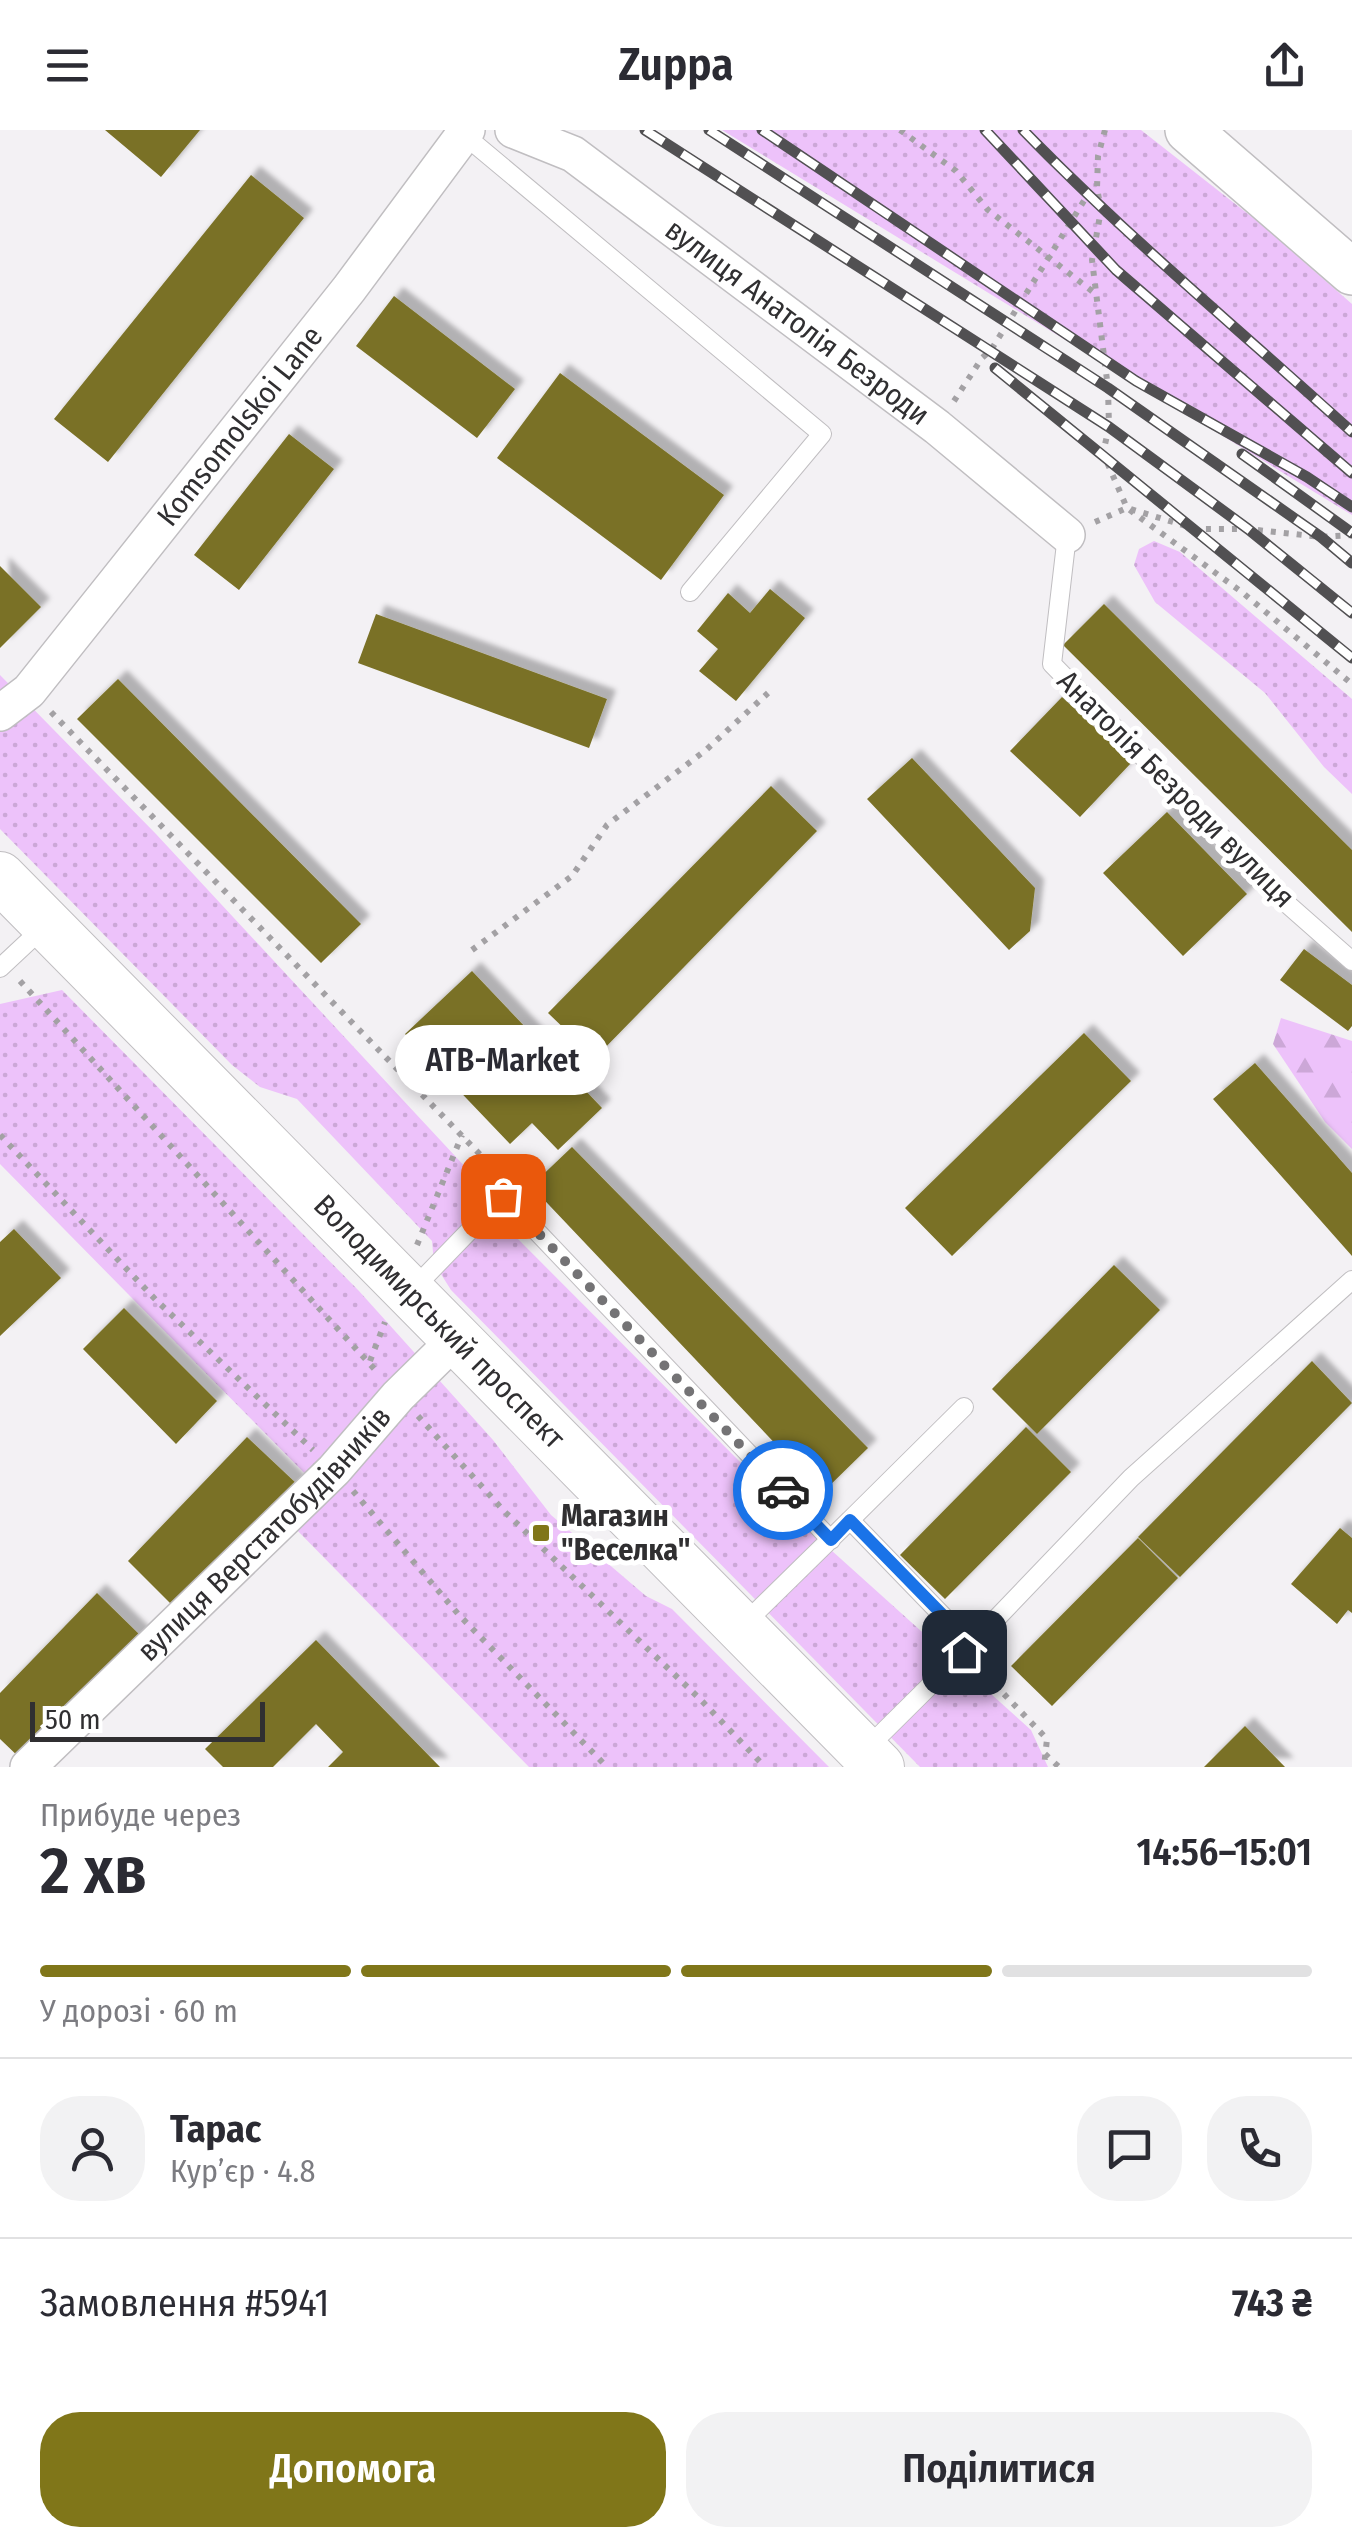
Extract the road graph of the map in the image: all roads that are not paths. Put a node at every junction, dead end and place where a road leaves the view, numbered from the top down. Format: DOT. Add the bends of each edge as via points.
graph roads {
  1 [pos="513,130"];
  2 [pos="1188,130"];
  3 [pos="465,132"];
  4 [pos="1352,272"];
  5 [pos="1067,536"];
  6 [pos="690,592"];
  7 [pos="0,713"];
  8 [pos="0,878"];
  9 [pos="47,925"];
  10 [pos="1352,961"];
  11 [pos="0,968"];
  12 [pos="1352,1280"];
  13 [pos="409,1293"];
  14 [pos="455,1340"];
  15 [pos="964,1407"];
  16 [pos="850,1520"];
  17 [pos="831,1540"];
  18 [pos="740,1628"];
  19 [pos="972,1645"];
  20 [pos="871,1760"];
  21 [pos="28,1767"];
  1 -- 5 [label="street, вулиця Анатолія Безроди" via="572,154 937,427"];
  2 -- 4 [label="street"];
  3 -- 6 [label="lane" via="822,434"];
  3 -- 7 [label="street, Komsomolskoi Lane" via="349,289 66,644 29,690"];
  5 -- 10 [label="lane, Анатолія Безроди вулиця" via="1052,664 1285,902"];
  8 -- 9 [label="main road, Володимирський проспект"];
  9 -- 11 [label="lane"];
  9 -- 13 [label="main road, Володимирський проспект"];
  12 -- 19 [label="lane" via="1131,1478"];
  13 -- 14 [label="main road, Володимирський проспект"];
  13 -- 17 [label="lane" via="503,1196"];
  14 -- 18 [label="main road, Володимирський проспект"];
  14 -- 21 [label="street, вулиця Верстатобудівників" via="334,1470"];
  15 -- 16 [label="lane"];
  16 -- 17 [label="lane"];
  16 -- 19 [label="lane"];
  17 -- 18 [label="lane"];
  18 -- 20 [label="main road, Володимирський проспект"];
  19 -- 20 [label="lane"];
}
